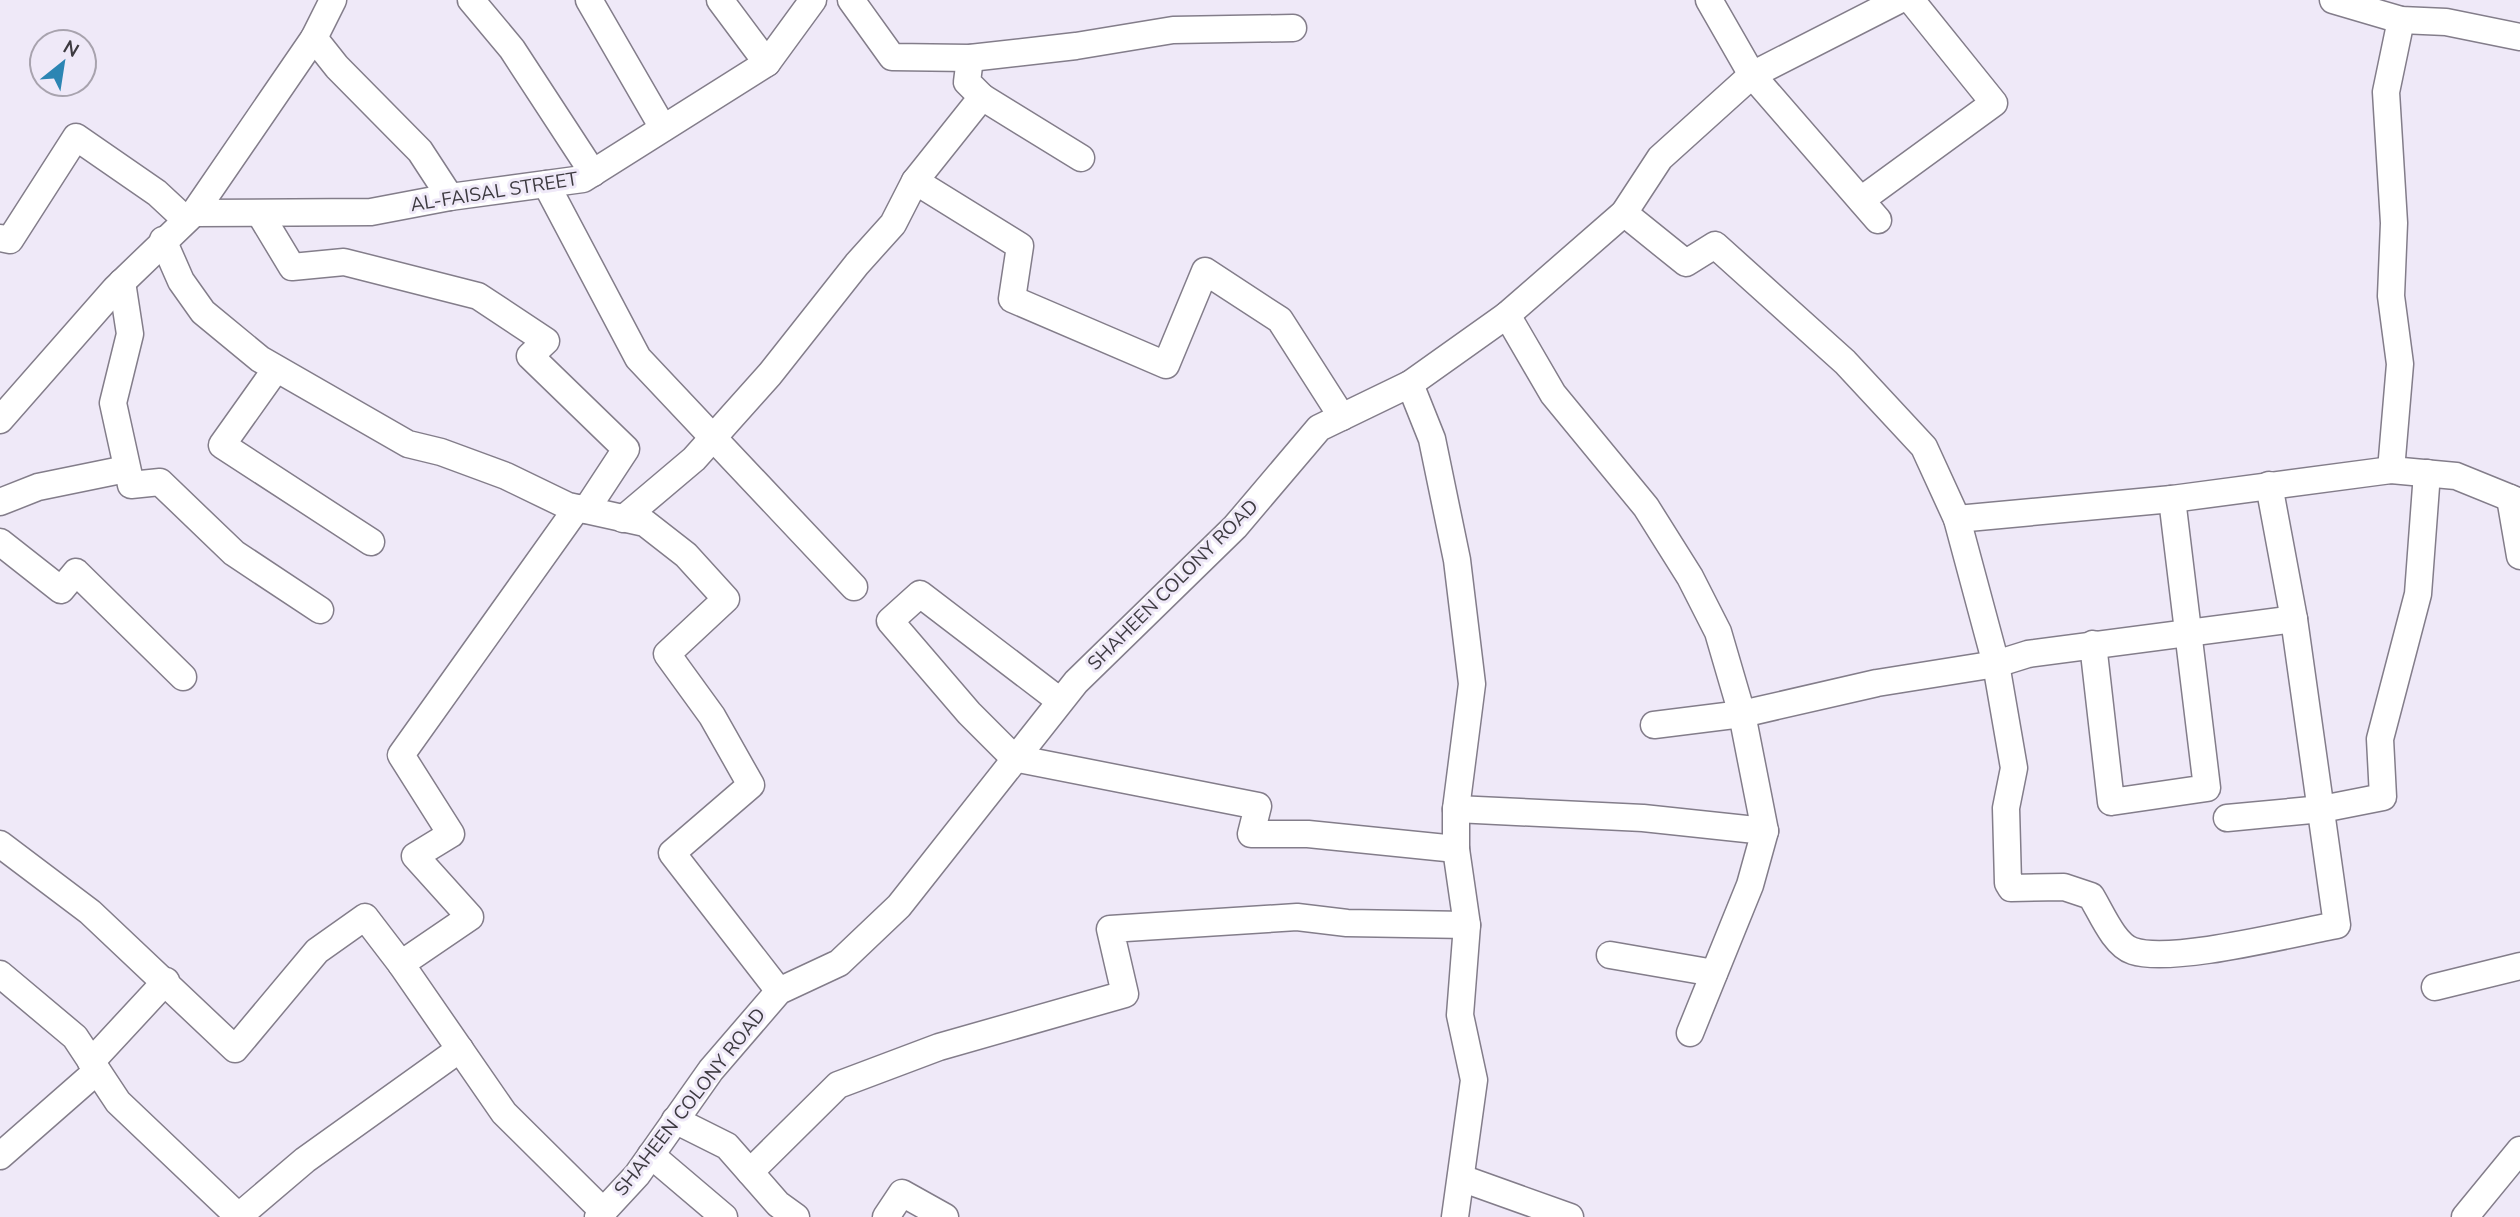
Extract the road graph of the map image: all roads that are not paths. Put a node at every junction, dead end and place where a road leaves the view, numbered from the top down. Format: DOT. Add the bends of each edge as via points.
graph roads {
  1 [pos="333,0"];
  2 [pos="471,0"];
  3 [pos="589,0"];
  4 [pos="720,0"];
  5 [pos="813,0"];
  6 [pos="851,0"];
  7 [pos="1709,0"];
  8 [pos="1899,0"];
  9 [pos="1910,0"];
  10 [pos="2333,0"];
  11 [pos="2401,20"];
  12 [pos="1293,28"];
  13 [pos="2520,37"];
  14 [pos="314,38"];
  15 [pos="970,58"];
  16 [pos="767,63"];
  17 [pos="1752,75"];
  18 [pos="982,97"];
  19 [pos="663,128"];
  20 [pos="1081,158"];
  21 [pos="593,173"];
  22 [pos="915,181"];
  23 [pos="546,184"];
  24 [pos="450,197"];
  25 [pos="1623,212"];
  26 [pos="260,214"];
  27 [pos="190,216"];
  28 [pos="0,238"];
  29 [pos="163,240"];
  30 [pos="122,282"];
  31 [pos="1507,315"];
  32 [pos="276,369"];
  33 [pos="1410,384"];
  34 [pos="1342,417"];
  35 [pos="0,420"];
  36 [pos="714,436"];
  37 [pos="126,469"];
  38 [pos="2390,470"];
  39 [pos="2427,473"];
  40 [pos="2269,485"];
  41 [pos="2172,499"];
  42 [pos="2515,500"];
  43 [pos="0,502"];
  44 [pos="582,509"];
  45 [pos="624,519"];
  46 [pos="1957,519"];
  47 [pos="0,542"];
  48 [pos="371,542"];
  49 [pos="2520,556"];
  50 [pos="854,586"];
  51 [pos="320,610"];
  52 [pos="2294,619"];
  53 [pos="2187,633"];
  54 [pos="2093,644"];
  55 [pos="1996,664"];
  56 [pos="183,677"];
  57 [pos="1060,701"];
  58 [pos="1742,714"];
  59 [pos="1654,725"];
  60 [pos="1014,758"];
  61 [pos="1456,809"];
  62 [pos="2322,809"];
  63 [pos="2227,818"];
  64 [pos="1765,831"];
  65 [pos="0,844"];
  66 [pos="1456,849"];
  67 [pos="1467,925"];
  68 [pos="1609,955"];
  69 [pos="401,964"];
  70 [pos="2520,967"];
  71 [pos="1714,973"];
  72 [pos="0,974"];
  73 [pos="166,981"];
  74 [pos="2435,987"];
  75 [pos="779,991"];
  76 [pos="1690,1033"];
  77 [pos="460,1049"];
  78 [pos="94,1066"];
  79 [pos="676,1120"];
  80 [pos="651,1155"];
  81 [pos="0,1156"];
  82 [pos="2518,1158"];
  83 [pos="750,1172"];
  84 [pos="1461,1178"];
  85 [pos="601,1214"];
  86 [pos="239,1217"];
  87 [pos="724,1217"];
  88 [pos="796,1217"];
  89 [pos="886,1217"];
  90 [pos="945,1217"];
  91 [pos="1455,1217"];
  92 [pos="1570,1217"];
  93 [pos="2465,1217"];
  1 -- 14 [label="street"];
  2 -- 21 [label="street" via="512,49"];
  3 -- 19 [label="street"];
  4 -- 16 [label="street"];
  5 -- 16 [label="street, AL-FAISAL STREET"];
  6 -- 15 [label="street" via="892,57"];
  7 -- 17 [label="street"];
  8 -- 17 [label="street, SHAHEEN COLONY ROAD"];
  9 -- 17 [label="street" via="1994,103 1870,210"];
  10 -- 11 [label="street"];
  11 -- 13 [label="street" via="2446,22"];
  11 -- 38 [label="street" via="2386,92 2395,223 2391,296 2400,364"];
  12 -- 15 [label="street" via="1173,30"];
  14 -- 24 [label="street" via="420,151"];
  14 -- 27 [label="street"];
  15 -- 18 [label="street" via="967,82"];
  16 -- 19 [label="street, AL-FAISAL STREET"];
  17 -- 25 [label="street, SHAHEEN COLONY ROAD" via="1660,158"];
  18 -- 20 [label="street"];
  18 -- 22 [label="street"];
  19 -- 21 [label="street, AL-FAISAL STREET"];
  21 -- 23 [label="street, AL-FAISAL STREET" via="583,179"];
  22 -- 34 [label="street" via="1020,246 1012,299 1166,365 1205,271 1280,320"];
  22 -- 36 [label="street" via="893,224"];
  23 -- 24 [label="street, AL-FAISAL STREET"];
  23 -- 36 [label="street" via="638,358"];
  24 -- 26 [label="street, AL-FAISAL STREET" via="371,212"];
  25 -- 31 [label="street, SHAHEEN COLONY ROAD"];
  25 -- 46 [label="street" via="1686,263 1716,245 1825,344 1924,447"];
  26 -- 27 [label="street, AL-FAISAL STREET"];
  26 -- 44 [label="street" via="292,267 344,262 478,296 546,341 530,356 626,449"];
  27 -- 28 [label="street" via="76,137 10,240"];
  27 -- 29 [label="street"];
  29 -- 30 [label="street"];
  29 -- 32 [label="street" via="181,281 203,312"];
  30 -- 35 [label="street"];
  30 -- 37 [label="street" via="130,334 113,403"];
  31 -- 33 [label="street, SHAHEEN COLONY ROAD"];
  31 -- 58 [label="street" via="1553,394 1646,507 1690,577 1718,632"];
  32 -- 44 [label="street" via="408,444 493,471"];
  32 -- 48 [label="street" via="222,445"];
  33 -- 34 [label="street, SHAHEEN COLONY ROAD"];
  33 -- 61 [label="street" via="1432,439 1458,559 1472,684"];
  34 -- 57 [label="street, SHAHEEN COLONY ROAD" via="1319,428 1235,527"];
  36 -- 45 [label="street"];
  36 -- 50 [label="street"];
  37 -- 43 [label="street" via="38,488"];
  37 -- 51 [label="street" via="131,485 160,482 233,553"];
  38 -- 39 [label="street"];
  38 -- 40 [label="street"];
  39 -- 42 [label="street" via="2456,476"];
  39 -- 62 [label="street" via="2418,594 2380,739 2383,797"];
  40 -- 41 [label="street"];
  40 -- 52 [label="street"];
  41 -- 46 [label="street"];
  41 -- 53 [label="street"];
  42 -- 49 [label="street"];
  44 -- 45 [label="street"];
  44 -- 69 [label="street" via="401,755 452,834 415,856 470,917"];
  45 -- 75 [label="street" via="645,523 686,555 726,599 667,654 712,716 751,785 672,853"];
  46 -- 55 [label="street"];
  47 -- 56 [label="street" via="61,590 76,572"];
  52 -- 53 [label="street"];
  52 -- 62 [label="street"];
  53 -- 54 [label="street"];
  53 -- 54 [label="street" via="2207,788 2111,802"];
  54 -- 55 [label="street"];
  55 -- 58 [label="street" via="1877,683"];
  55 -- 62 [label="street" via="2014,768 2007,808 2008,883 2011,888 2064,887 2091,896 2115,935 2131,951 2167,956 2337,925"];
  57 -- 60 [label="street, SHAHEEN COLONY ROAD"];
  57 -- 60 [label="street" via="920,594 890,621"];
  58 -- 59 [label="street"];
  58 -- 64 [label="street"];
  60 -- 66 [label="street" via="1258,806 1251,834 1308,834"];
  60 -- 75 [label="street, SHAHEEN COLONY ROAD" via="899,906 839,963"];
  61 -- 64 [label="street" via="1643,818"];
  61 -- 66 [label="street"];
  62 -- 63 [label="street"];
  64 -- 71 [label="street" via="1750,886"];
  65 -- 73 [label="street" via="90,912"];
  66 -- 67 [label="street"];
  67 -- 83 [label="street" via="1346,923 1297,917 1110,929 1125,994 939,1047 838,1085"];
  67 -- 84 [label="street" via="1460,1015 1474,1080"];
  68 -- 71 [label="street"];
  69 -- 73 [label="street" via="365,917 317,951 235,1048"];
  69 -- 77 [label="street"];
  70 -- 74 [label="street"];
  71 -- 76 [label="street"];
  72 -- 78 [label="street" via="75,1037"];
  73 -- 78 [label="street"];
  75 -- 79 [label="street, SHAHEEN COLONY ROAD" via="711,1070"];
  77 -- 85 [label="street" via="504,1113"];
  77 -- 86 [label="street" via="305,1160"];
  78 -- 81 [label="street"];
  78 -- 86 [label="street" via="118,1102"];
  79 -- 80 [label="street, SHAHEEN COLONY ROAD"];
  79 -- 83 [label="street" via="727,1146"];
  80 -- 85 [label="street, SHAHEEN COLONY ROAD"];
  80 -- 87 [label="street"];
  82 -- 93 [label="street"];
  83 -- 88 [label="street"];
  84 -- 91 [label="street"];
  84 -- 92 [label="street"];
  89 -- 90 [label="street" via="902,1193"];
}
